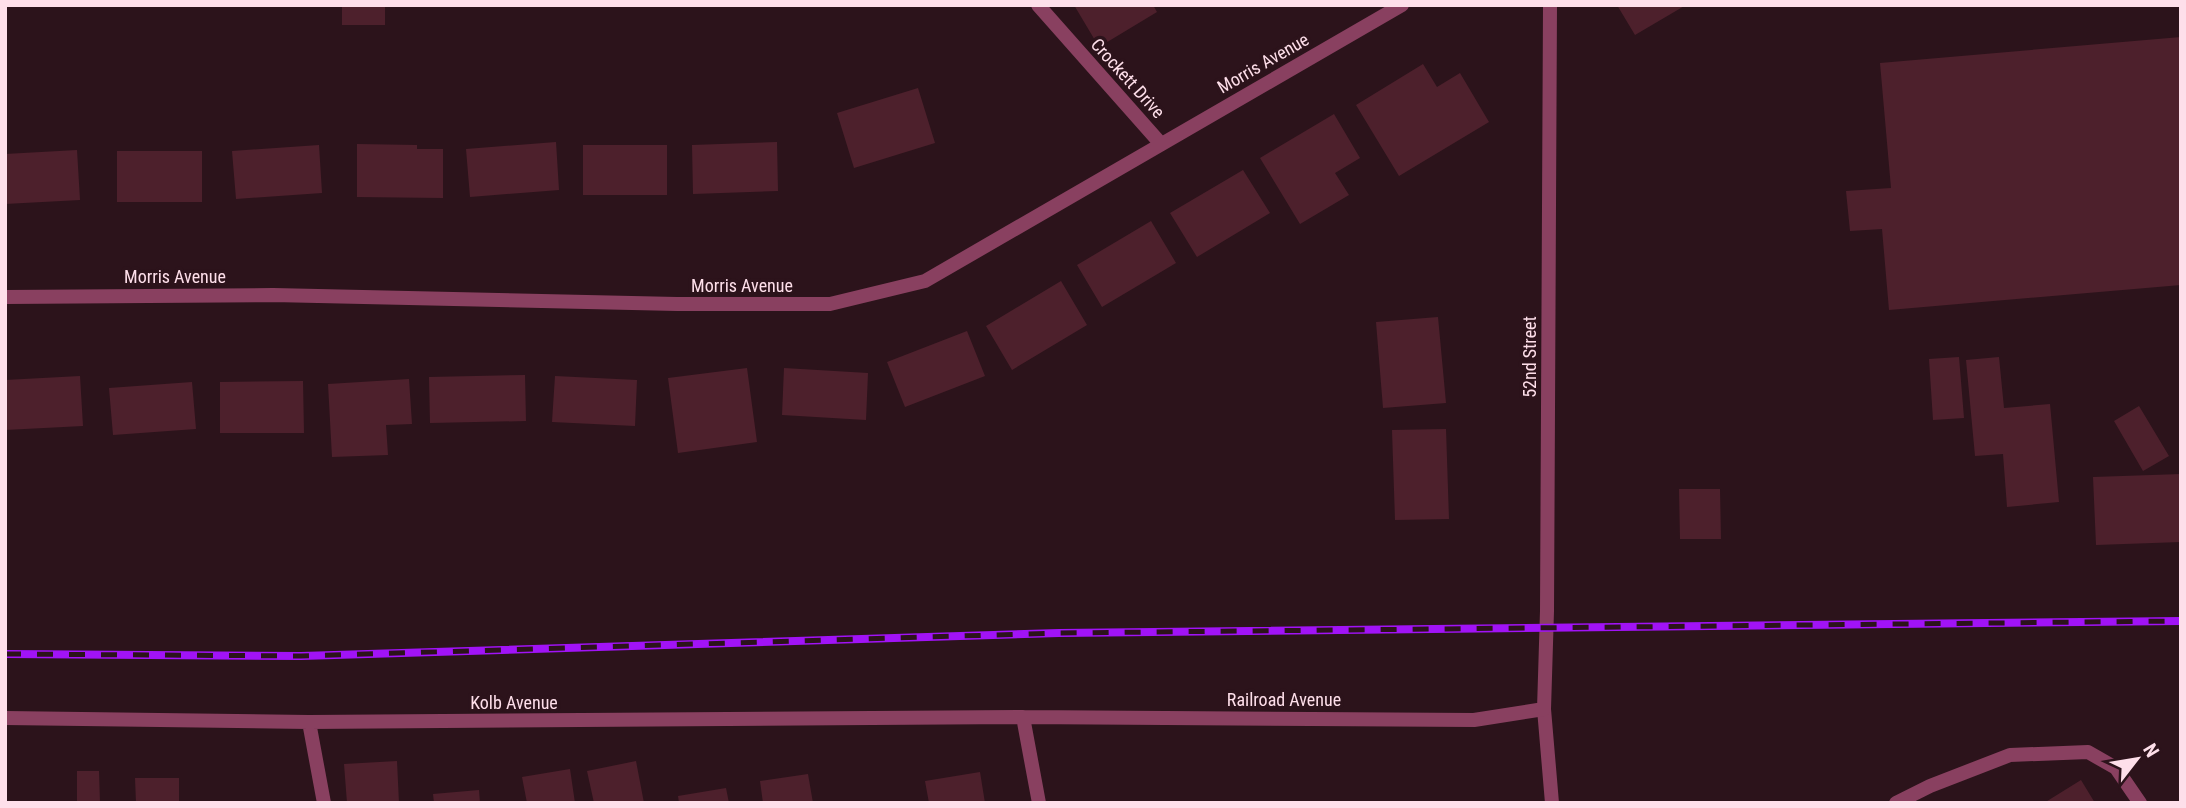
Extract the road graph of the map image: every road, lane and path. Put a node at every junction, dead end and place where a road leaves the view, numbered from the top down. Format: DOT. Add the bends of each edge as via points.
graph roads {
  1 [pos="1038,5"];
  2 [pos="1402,5"];
  3 [pos="1550,5"];
  4 [pos="1161,144"];
  5 [pos="5,297"];
  6 [pos="1544,709"];
  7 [pos="1023,717"];
  8 [pos="5,718"];
  9 [pos="309,722"];
  10 [pos="324,803"];
  11 [pos="1040,803"];
  12 [pos="1552,803"];
  13 [pos="1896,803"];
  14 [pos="2140,803"];
  1 -- 4 [label="street, Crockett Drive"];
  2 -- 4 [label="street, Morris Avenue"];
  3 -- 6 [label="street, 52nd Street"];
  4 -- 5 [label="street, Morris Avenue" via="925,281 831,304 273,295"];
  6 -- 7 [label="street, Railroad Avenue" via="1474,719"];
  6 -- 12 [label="street, 52nd Street"];
  7 -- 9 [label="street, Kolb Avenue"];
  7 -- 11 [label="street"];
  8 -- 9 [label="street, Kolb Avenue"];
  9 -- 10 [label="street"];
  13 -- 14 [label="street" via="2010,755 2088,752 2116,768"];
}
